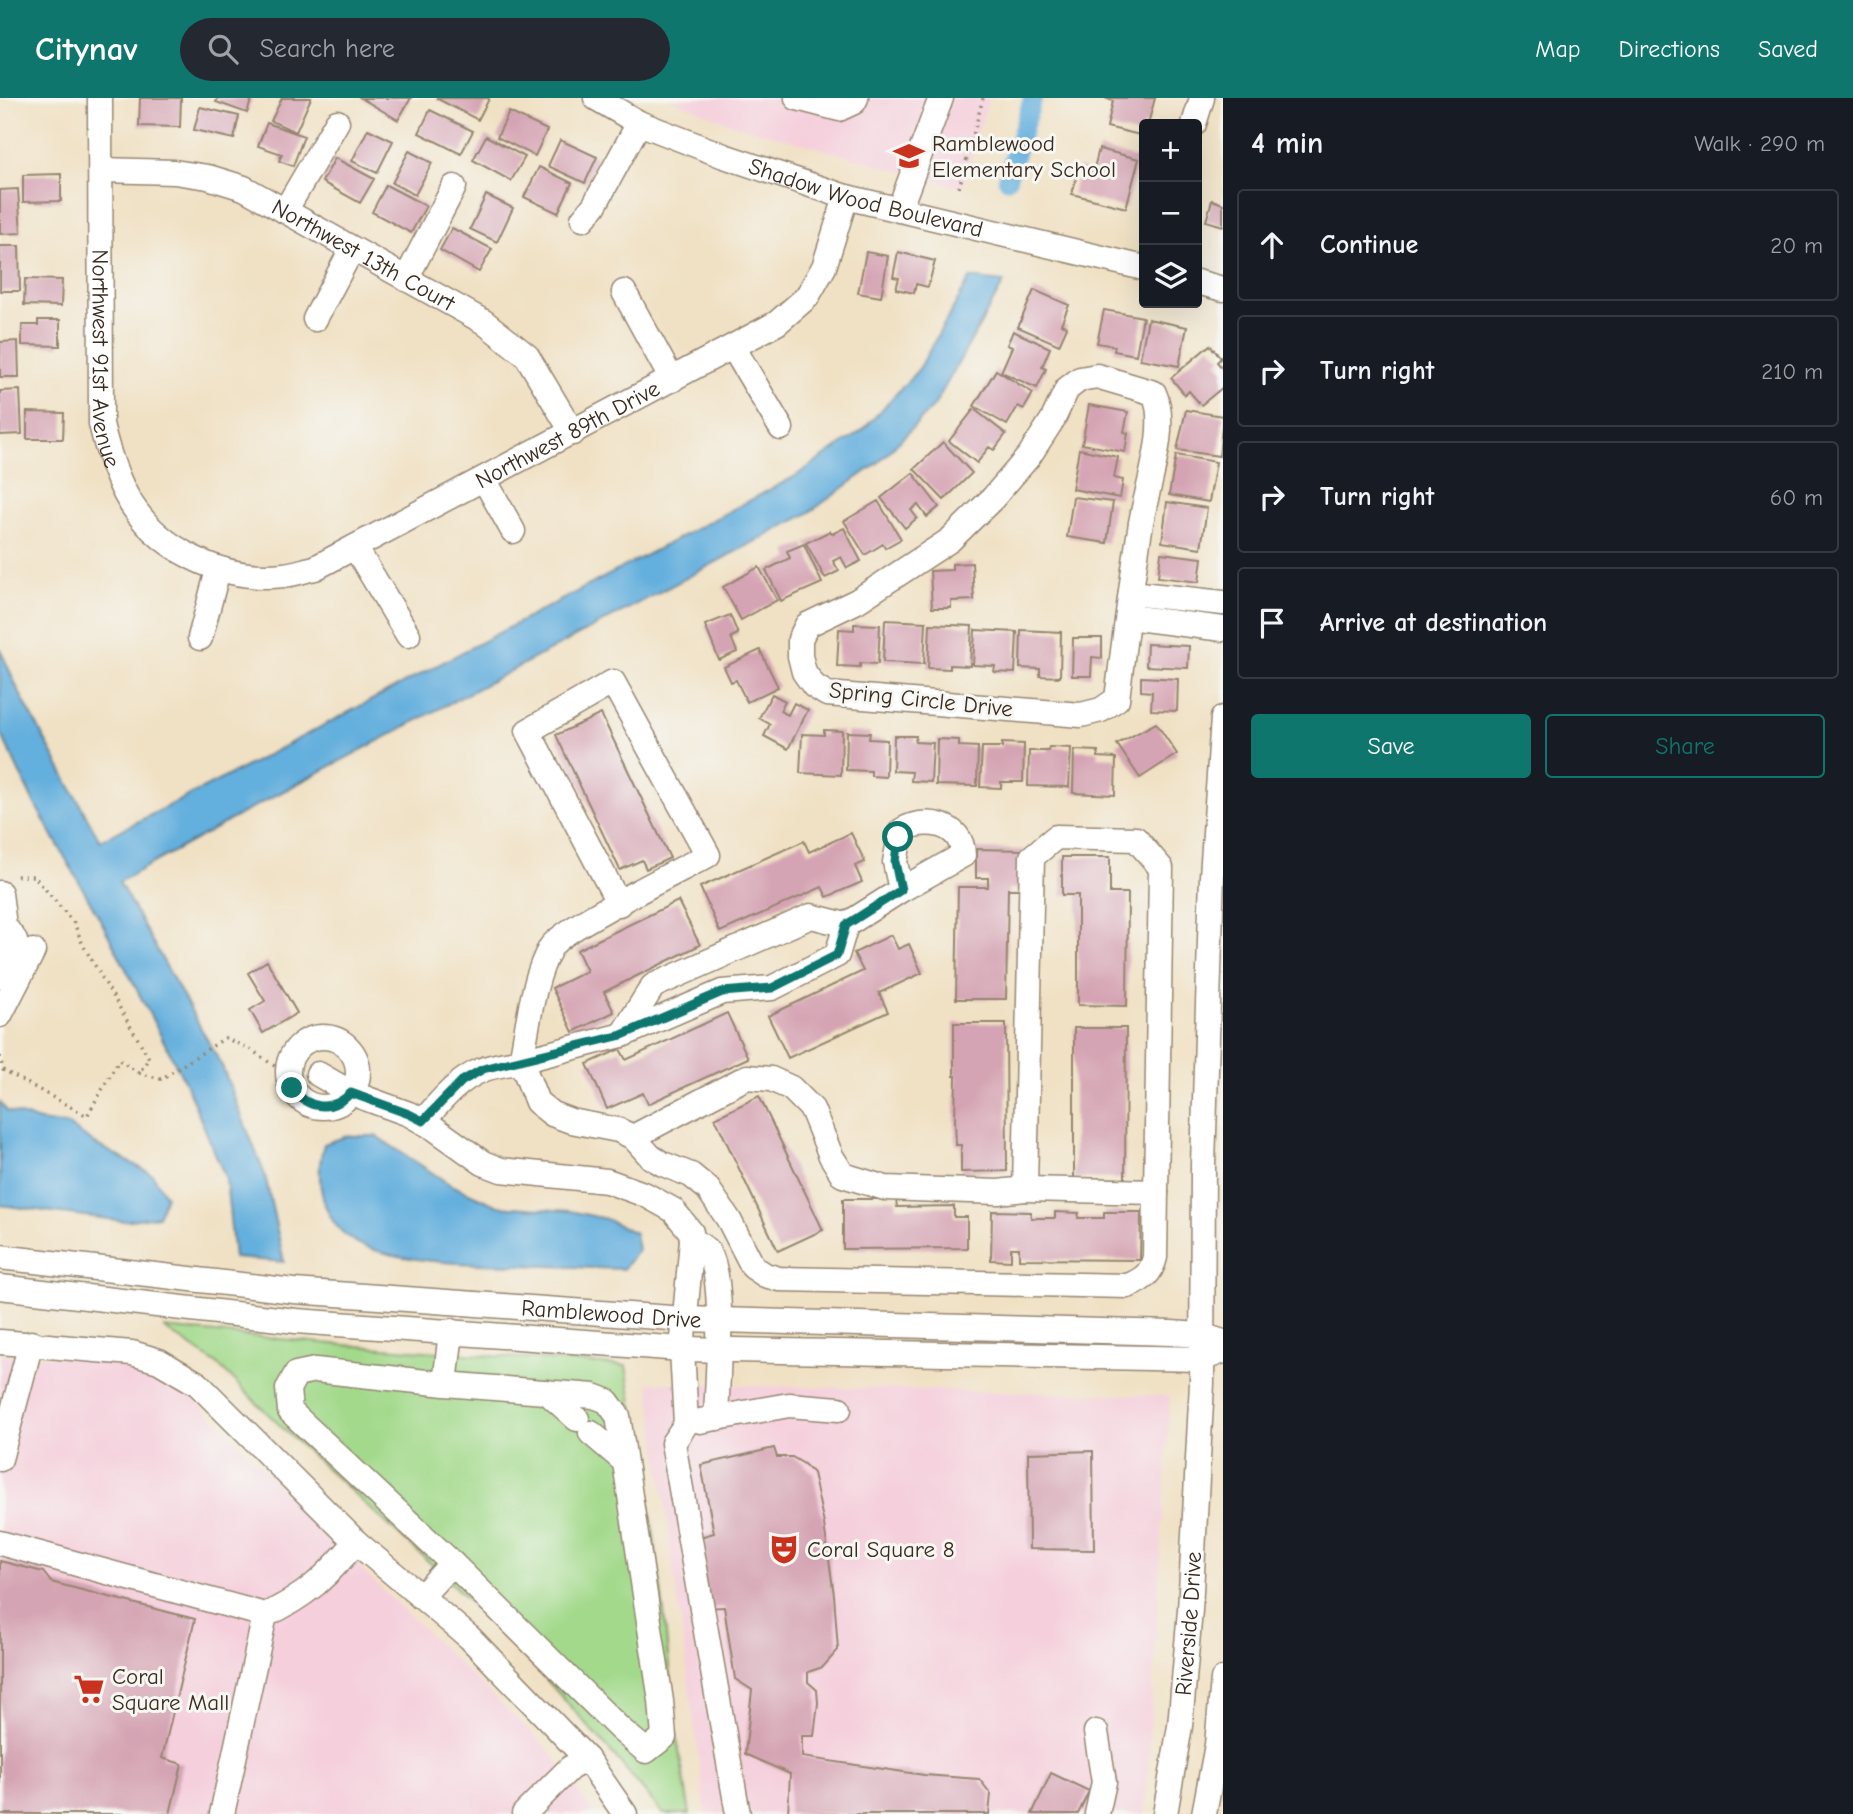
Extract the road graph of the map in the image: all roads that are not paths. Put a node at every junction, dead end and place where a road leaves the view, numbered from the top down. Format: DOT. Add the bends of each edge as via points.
graph roads {
  1 [pos="100,98"];
  2 [pos="797,98"];
  3 [pos="856,98"];
  4 [pos="922,98"];
  5 [pos="941,98"];
  6 [pos="1202,98"];
  7 [pos="613,102"];
  8 [pos="1196,119"];
  9 [pos="337,122"];
  10 [pos="933,122"];
  11 [pos="639,123"];
  12 [pos="101,170"];
  13 [pos="454,187"];
  14 [pos="846,197"];
  15 [pos="900,210"];
  16 [pos="285,211"];
  17 [pos="583,219"];
  18 [pos="352,249"];
  19 [pos="1139,267"];
  20 [pos="406,279"];
  21 [pos="1202,283"];
  22 [pos="1223,289"];
  23 [pos="625,292"];
  24 [pos="315,319"];
  25 [pos="733,347"];
  26 [pos="673,380"];
  27 [pos="781,428"];
  28 [pos="573,433"];
  29 [pos="484,479"];
  30 [pos="513,531"];
  31 [pos="355,547"];
  32 [pos="218,569"];
  33 [pos="1223,603"];
  34 [pos="1129,605"];
  35 [pos="1223,629"];
  36 [pos="408,635"];
  37 [pos="200,638"];
  38 [pos="1223,718"];
  39 [pos="2,884"];
  40 [pos="901,890"];
  41 [pos="619,904"];
  42 [pos="846,925"];
  43 [pos="2,931"];
  44 [pos="33,951"];
  45 [pos="0,976"];
  46 [pos="0,1015"];
  47 [pos="622,1035"];
  48 [pos="521,1061"];
  49 [pos="318,1074"];
  50 [pos="351,1093"];
  51 [pos="423,1121"];
  52 [pos="633,1137"];
  53 [pos="1025,1189"];
  54 [pos="1156,1192"];
  55 [pos="692,1240"];
  56 [pos="0,1257"];
  57 [pos="0,1287"];
  58 [pos="685,1319"];
  59 [pos="719,1320"];
  60 [pos="450,1331"];
  61 [pos="0,1342"];
  62 [pos="31,1343"];
  63 [pos="1212,1347"];
  64 [pos="682,1349"];
  65 [pos="718,1350"];
  66 [pos="445,1384"];
  67 [pos="547,1392"];
  68 [pos="839,1409"];
  69 [pos="716,1418"];
  70 [pos="686,1424"];
  71 [pos="0,1459"];
  72 [pos="625,1461"];
  73 [pos="356,1542"];
  74 [pos="0,1543"];
  75 [pos="452,1563"];
  76 [pos="421,1597"];
  77 [pos="265,1615"];
  78 [pos="1223,1679"];
  79 [pos="1180,1727"];
  80 [pos="1096,1732"];
  81 [pos="1221,1745"];
  82 [pos="587,1759"];
  83 [pos="222,1814"];
  84 [pos="524,1814"];
  85 [pos="625,1814"];
  86 [pos="738,1814"];
  87 [pos="1097,1814"];
  88 [pos="1165,1814"];
  89 [pos="1205,1814"];
  1 -- 12 [label="street, Northwest 91st Avenue"];
  2 -- 3 [label="street" via="839,109"];
  4 -- 10 [label="street"];
  5 -- 10 [label="street"];
  6 -- 8 [label="street"];
  7 -- 11 [label="street, Shadow Wood Boulevard"];
  9 -- 16 [label="street"];
  10 -- 15 [label="street"];
  11 -- 14 [label="street, Shadow Wood Boulevard"];
  11 -- 17 [label="street"];
  12 -- 16 [label="street, Northwest 13th Court" via="208,177 244,188"];
  12 -- 32 [label="street, Northwest 91st Avenue" via="101,424 110,460 127,497 148,526 175,548"];
  13 -- 20 [label="street"];
  14 -- 15 [label="street, Shadow Wood Boulevard"];
  14 -- 25 [label="street, Northwest 89th Drive" via="824,267 807,296 777,323"];
  15 -- 19 [label="street, Shadow Wood Boulevard"];
  16 -- 18 [label="street, Northwest 13th Court"];
  18 -- 20 [label="street, Northwest 13th Court"];
  18 -- 24 [label="street"];
  20 -- 28 [label="street, Northwest 13th Court" via="484,322 527,356"];
  21 -- 22 [label="street"];
  23 -- 26 [label="street"];
  25 -- 26 [label="street, Northwest 89th Drive"];
  25 -- 27 [label="street"];
  26 -- 28 [label="street, Northwest 89th Drive"];
  28 -- 29 [label="street, Northwest 89th Drive"];
  29 -- 30 [label="street"];
  29 -- 31 [label="street, Northwest 89th Drive"];
  31 -- 32 [label="street, Northwest 89th Drive" via="315,568 284,575"];
  31 -- 36 [label="street"];
  32 -- 37 [label="street"];
  33 -- 34 [label="street"];
  34 -- 34 [label="street, Spring Circle Drive" via="1117,699 1082,715 827,694 804,672 800,656 800,639 807,625 857,601 950,540 1029,456 1067,389 1080,379 1097,376 1154,393 1160,406"];
  34 -- 35 [label="street"];
  38 -- 63 [label="street, Riverside Drive" via="1212,876"];
  39 -- 43 [label="street"];
  40 -- 42 [label="street"];
  41 -- 41 [label="street" via="708,855 613,682 528,730"];
  41 -- 48 [label="street" via="552,943 542,964"];
  42 -- 47 [label="street" via="837,955 772,988 722,992"];
  42 -- 47 [label="street" via="811,916 653,986"];
  43 -- 45 [label="street" via="15,940"];
  44 -- 46 [label="street"];
  47 -- 48 [label="street"];
  48 -- 51 [label="street" via="483,1069 462,1081"];
  48 -- 52 [label="street" via="537,1102 552,1114"];
  49 -- 50 [label="street"];
  50 -- 50 [label="street" via="358,1075 354,1056 341,1042 312,1039 290,1059 292,1088 315,1106 335,1105"];
  50 -- 51 [label="street"];
  51 -- 55 [label="street" via="492,1167 607,1181 646,1195 673,1210"];
  52 -- 53 [label="street" via="747,1076 771,1079 791,1088 811,1109 843,1175 885,1188"];
  52 -- 54 [label="street" via="651,1157 691,1175 708,1189 753,1267 779,1279 1128,1286 1152,1271"];
  53 -- 54 [label="street"];
  53 -- 54 [label="street" via="1032,857 1056,837 1136,839 1161,868"];
  55 -- 58 [label="street"];
  55 -- 59 [label="street" via="709,1253"];
  56 -- 58 [label="street, Ramblewood Drive" via="294,1291"];
  57 -- 60 [label="street, Ramblewood Drive" via="296,1321"];
  58 -- 59 [label="street, Ramblewood Drive"];
  58 -- 64 [label="street"];
  59 -- 63 [label="street, Ramblewood Drive"];
  59 -- 65 [label="street"];
  60 -- 64 [label="street, Ramblewood Drive"];
  60 -- 66 [label="street"];
  61 -- 62 [label="street"];
  62 -- 71 [label="street"];
  62 -- 73 [label="street" via="132,1353 185,1376"];
  63 -- 65 [label="street, Ramblewood Drive"];
  63 -- 79 [label="street, Riverside Drive"];
  64 -- 65 [label="street, Ramblewood Drive"];
  64 -- 70 [label="street"];
  65 -- 69 [label="street"];
  66 -- 67 [label="street"];
  66 -- 75 [label="street" via="315,1370 296,1374 288,1389 290,1411"];
  67 -- 72 [label="street"];
  67 -- 72 [label="street" via="607,1401 618,1416"];
  68 -- 69 [label="street" via="789,1405"];
  69 -- 70 [label="street"];
  70 -- 86 [label="street" via="673,1443"];
  72 -- 75 [label="street" via="664,1737 646,1751"];
  73 -- 76 [label="street"];
  73 -- 77 [label="street" via="315,1586"];
  74 -- 77 [label="street"];
  75 -- 76 [label="street"];
  76 -- 82 [label="street" via="470,1639"];
  77 -- 83 [label="street"];
  78 -- 81 [label="street, Riverside Drive"];
  79 -- 81 [label="street"];
  79 -- 88 [label="street, Riverside Drive"];
  80 -- 87 [label="street" via="1104,1782"];
  81 -- 89 [label="street, Riverside Drive"];
  82 -- 84 [label="street" via="570,1768"];
  82 -- 85 [label="street"];
}
